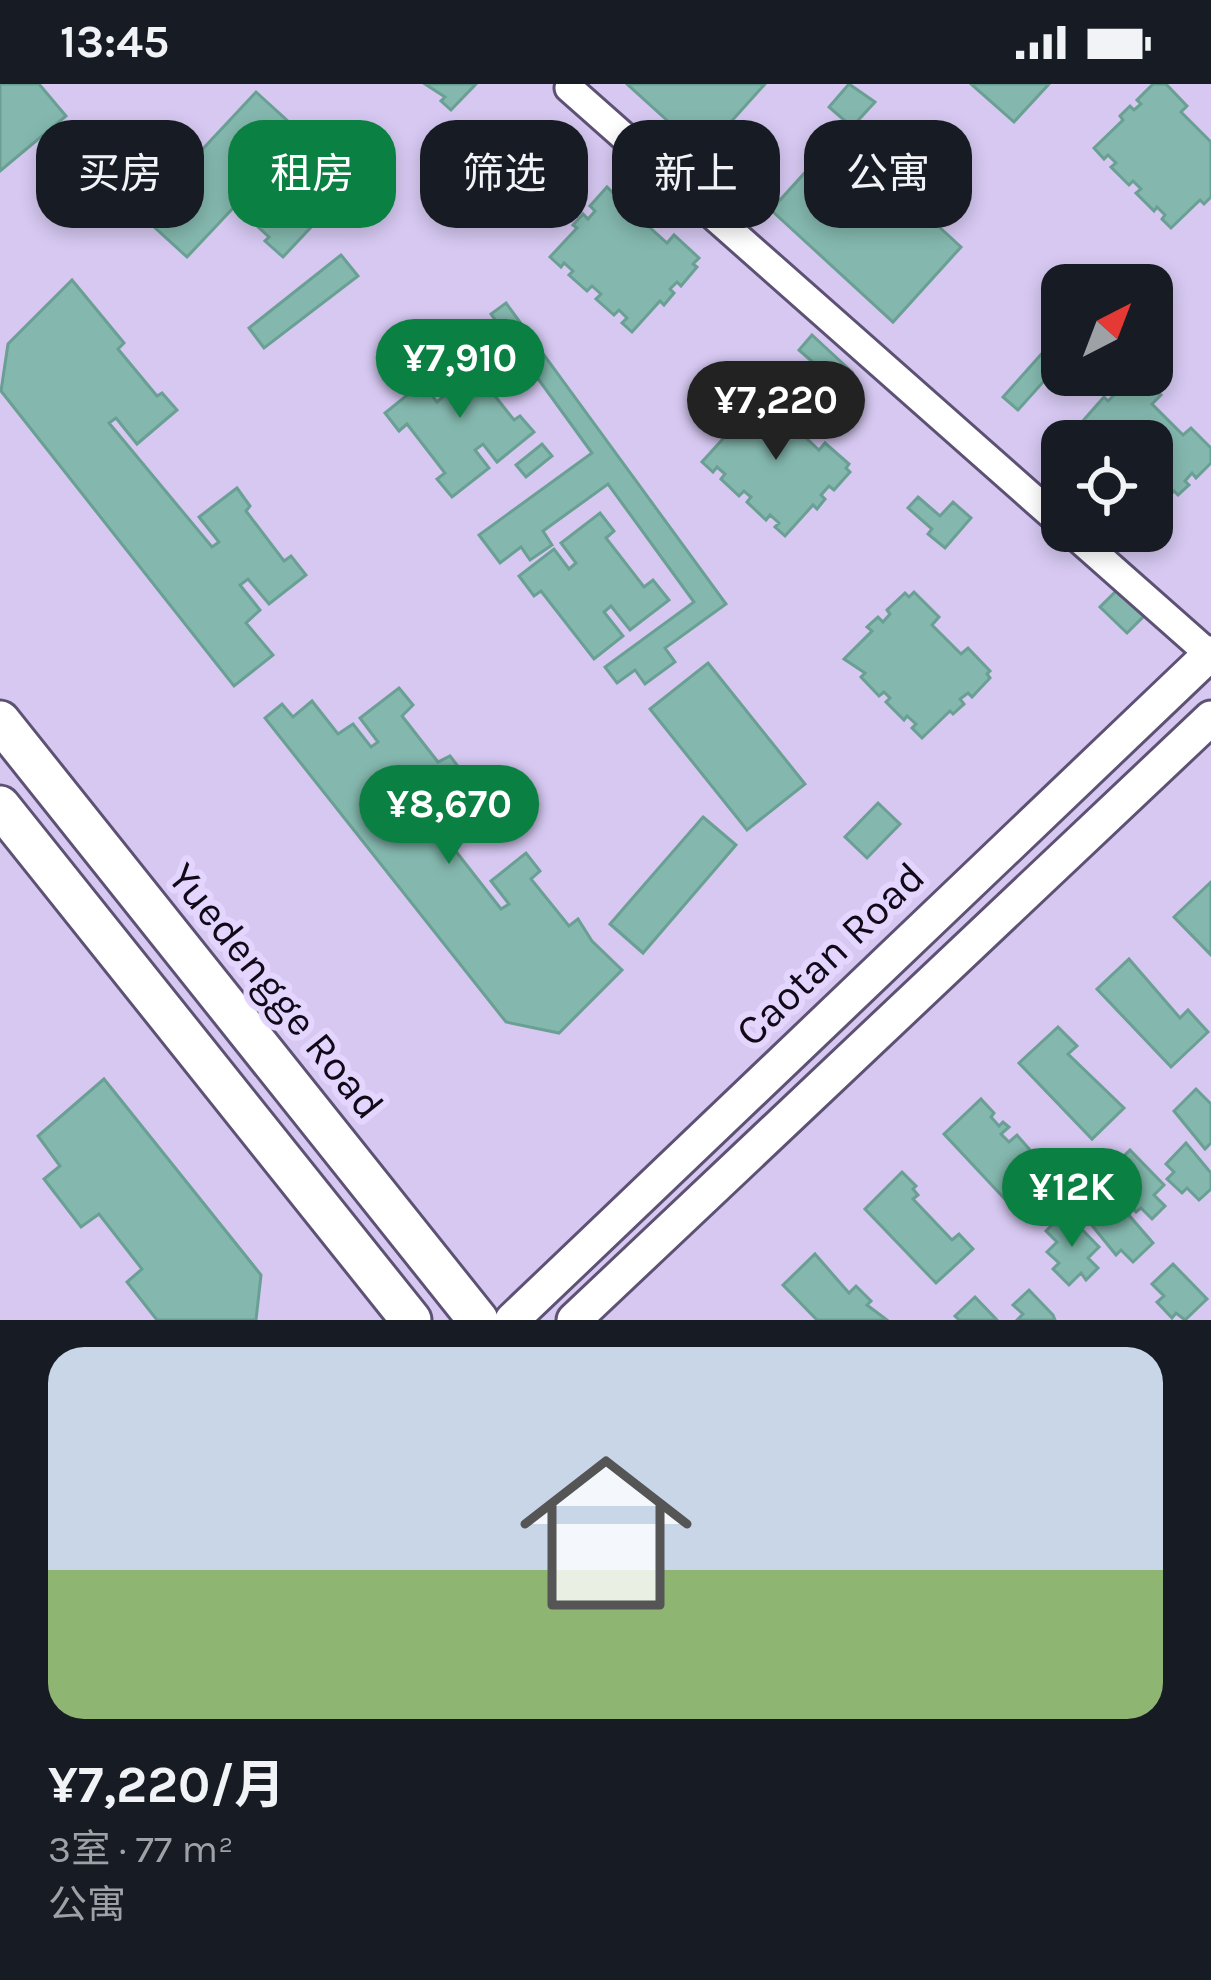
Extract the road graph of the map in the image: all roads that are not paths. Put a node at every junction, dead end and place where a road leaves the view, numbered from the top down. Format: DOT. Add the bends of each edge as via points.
graph roads {
  1 [pos="569,88"];
  2 [pos="1041,505"];
  3 [pos="1094,552"];
  4 [pos="1210,653"];
  5 [pos="1211,718"];
  6 [pos="0,722"];
  7 [pos="0,806"];
  8 [pos="411,1320"];
  9 [pos="478,1320"];
  10 [pos="512,1320"];
  11 [pos="574,1320"];
  1 -- 2 [label="street"];
  3 -- 4 [label="street"];
  4 -- 10 [label="street, Caotan Road"];
  5 -- 11 [label="street"];
  6 -- 9 [label="main road, Yuedengge Road"];
  7 -- 8 [label="main road"];
}
